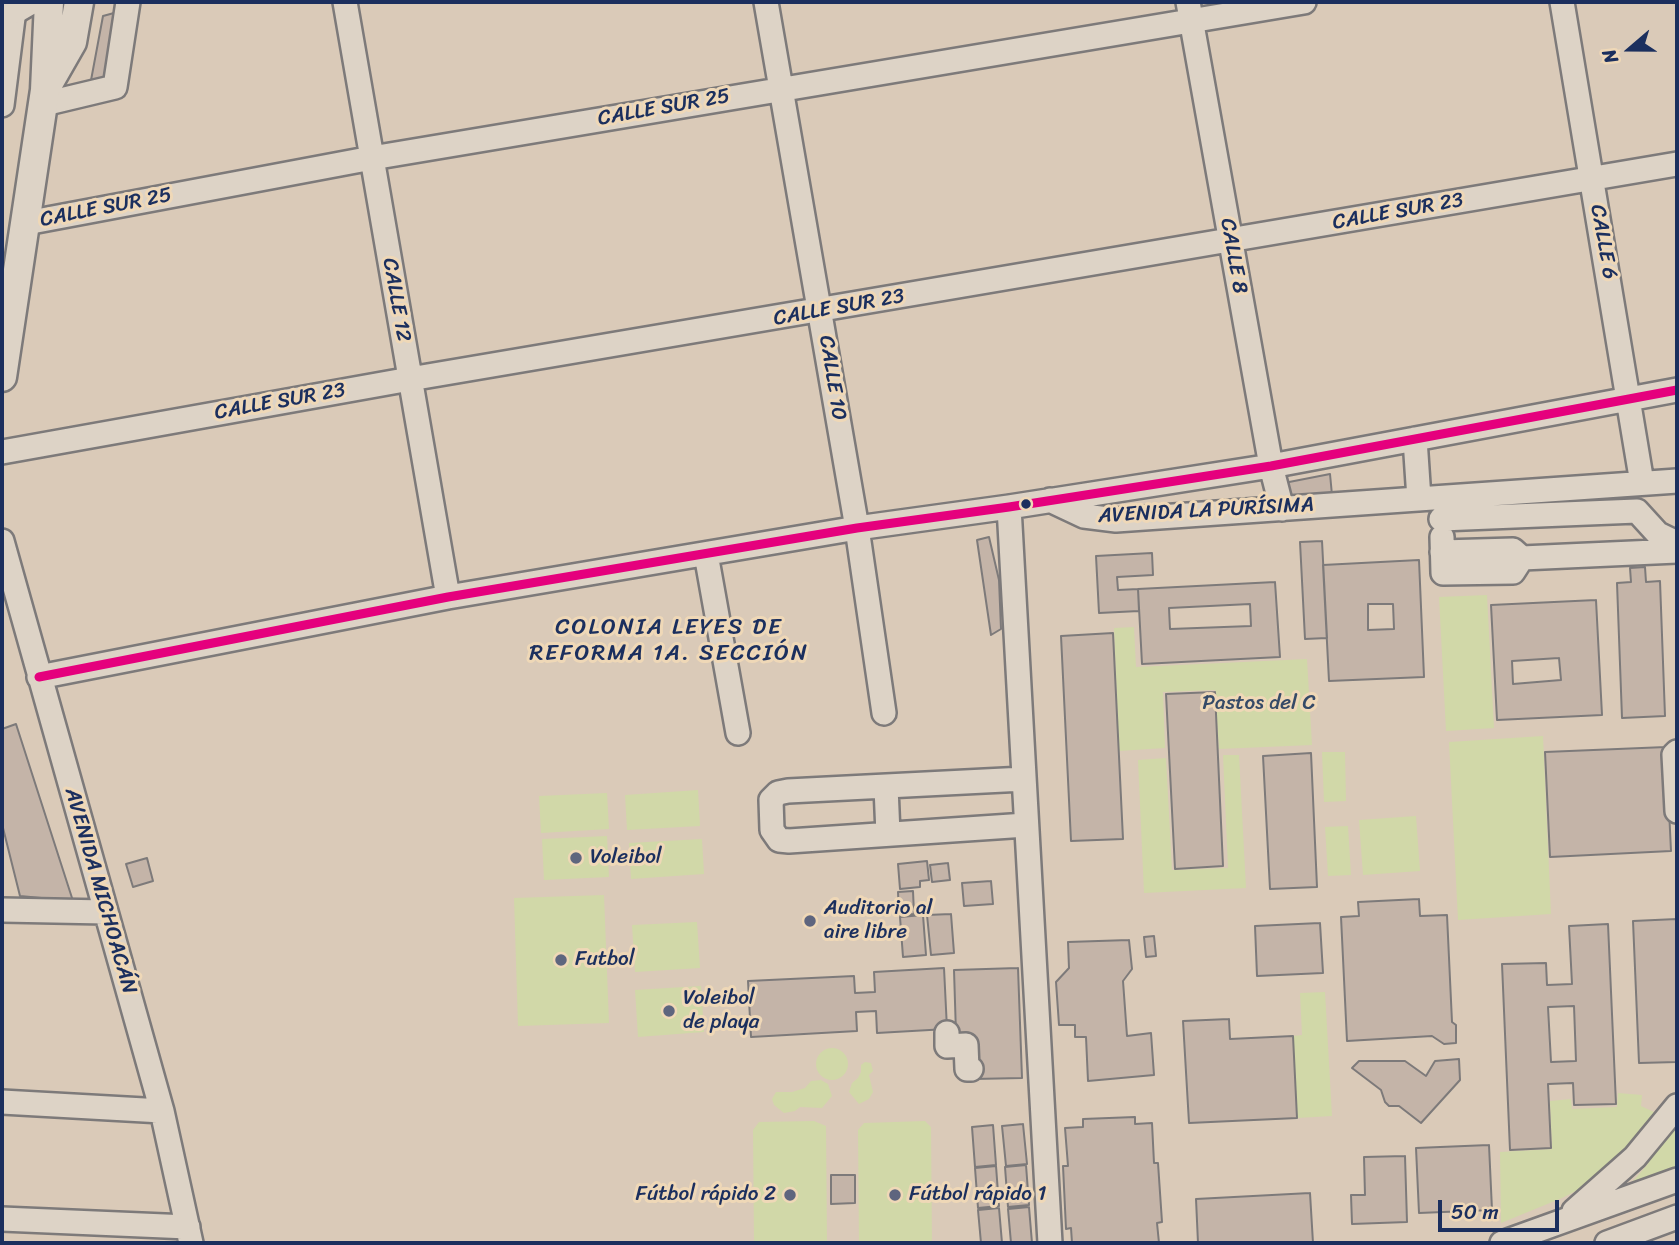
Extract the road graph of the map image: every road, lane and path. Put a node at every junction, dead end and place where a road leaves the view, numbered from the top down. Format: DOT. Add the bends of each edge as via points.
graph roads {
  1 [pos="50,2"];
  2 [pos="79,2"];
  3 [pos="128,2"];
  4 [pos="345,2"];
  5 [pos="766,2"];
  6 [pos="1304,2"];
  7 [pos="1562,2"];
  8 [pos="19,4"];
  9 [pos="1189,11"];
  10 [pos="782,88"];
  11 [pos="45,97"];
  12 [pos="2,105"];
  13 [pos="372,158"];
  14 [pos="1677,164"];
  15 [pos="1592,178"];
  16 [pos="26,223"];
  17 [pos="1230,241"];
  18 [pos="821,311"];
  19 [pos="2,377"];
  20 [pos="410,379"];
  21 [pos="1677,390"];
  22 [pos="1630,400"];
  23 [pos="1415,439"];
  24 [pos="2,452"];
  25 [pos="1271,466"];
  26 [pos="1677,481"];
  27 [pos="1642,483"];
  28 [pos="1050,500"];
  29 [pos="1433,505"];
  30 [pos="1009,508"];
  31 [pos="1282,509"];
  32 [pos="857,528"];
  33 [pos="2,541"];
  34 [pos="1677,543"];
  35 [pos="1677,551"];
  36 [pos="706,554"];
  37 [pos="448,597"];
  38 [pos="39,677"];
  39 [pos="884,713"];
  40 [pos="738,733"];
  41 [pos="1677,752"];
  42 [pos="1024,779"];
  43 [pos="886,787"];
  44 [pos="1677,811"];
  45 [pos="1026,825"];
  46 [pos="888,834"];
  47 [pos="2,910"];
  48 [pos="106,912"];
  49 [pos="947,1033"];
  50 [pos="971,1069"];
  51 [pos="2,1102"];
  52 [pos="1677,1106"];
  53 [pos="162,1111"];
  54 [pos="1677,1180"];
  55 [pos="1677,1217"];
  56 [pos="2,1219"];
  57 [pos="1558,1229"];
  58 [pos="190,1235"];
  59 [pos="1050,1243"];
  60 [pos="1502,1243"];
  61 [pos="1607,1243"];
  1 -- 11 [label="main road"];
  2 -- 11 [label="main road" via="72,42"];
  3 -- 11 [label="street" via="116,87"];
  4 -- 13 [label="street, CALLE 12"];
  5 -- 10 [label="street, CALLE 10"];
  6 -- 9 [label="street, CALLE SUR 25"];
  7 -- 15 [label="street, CALLE 6"];
  8 -- 12 [label="street"];
  9 -- 10 [label="street, CALLE SUR 25"];
  9 -- 17 [label="street, CALLE 8"];
  10 -- 13 [label="street, CALLE SUR 25"];
  10 -- 18 [label="street, CALLE 10"];
  11 -- 16 [label="main road"];
  13 -- 16 [label="street, CALLE SUR 25"];
  13 -- 20 [label="street, CALLE 12"];
  14 -- 15 [label="street, CALLE SUR 23"];
  15 -- 17 [label="street, CALLE SUR 23"];
  15 -- 22 [label="street, CALLE 6"];
  16 -- 19 [label="main road"];
  17 -- 18 [label="street, CALLE SUR 23"];
  17 -- 25 [label="street, CALLE 8"];
  18 -- 20 [label="street, CALLE SUR 23"];
  18 -- 32 [label="street, CALLE 10"];
  20 -- 24 [label="street, CALLE SUR 23"];
  20 -- 37 [label="street, CALLE 12"];
  21 -- 22 [label="street"];
  22 -- 23 [label="street"];
  22 -- 27 [label="street, CALLE 6"];
  23 -- 25 [label="street"];
  23 -- 29 [label="street"];
  25 -- 28 [label="street"];
  25 -- 31 [label="street, CALLE 8"];
  26 -- 27 [label="street, AVENIDA LA PURÍSIMA"];
  27 -- 29 [label="street, AVENIDA LA PURÍSIMA"];
  28 -- 30 [label="street"];
  28 -- 31 [label="street, AVENIDA LA PURÍSIMA" via="1084,516 1115,520"];
  29 -- 31 [label="street, AVENIDA LA PURÍSIMA"];
  29 -- 34 [label="street" via="1637,511 1658,534"];
  29 -- 35 [label="street" via="1443,573 1513,572 1522,558"];
  30 -- 32 [label="street"];
  30 -- 42 [label="street"];
  32 -- 36 [label="street"];
  32 -- 39 [label="street, CALLE 10"];
  33 -- 38 [label="street, AVENIDA MICHOACÁN"];
  36 -- 37 [label="street"];
  36 -- 40 [label="street"];
  37 -- 38 [label="street"];
  38 -- 48 [label="street, AVENIDA MICHOACÁN"];
  41 -- 44 [label="street"];
  42 -- 43 [label="street"];
  42 -- 45 [label="street"];
  43 -- 46 [label="street"];
  43 -- 46 [label="street" via="778,793 771,800 772,830 779,840 789,841"];
  45 -- 46 [label="street"];
  45 -- 59 [label="street"];
  47 -- 48 [label="street"];
  48 -- 53 [label="street, AVENIDA MICHOACÁN"];
  49 -- 50 [label="street" via="947,1046 966,1045 967,1069"];
  51 -- 53 [label="street"];
  52 -- 57 [label="street" via="1626,1166"];
  53 -- 58 [label="street, AVENIDA MICHOACÁN"];
  54 -- 57 [label="street"];
  55 -- 61 [label="street"];
  56 -- 58 [label="street"];
  57 -- 60 [label="street"];
}
